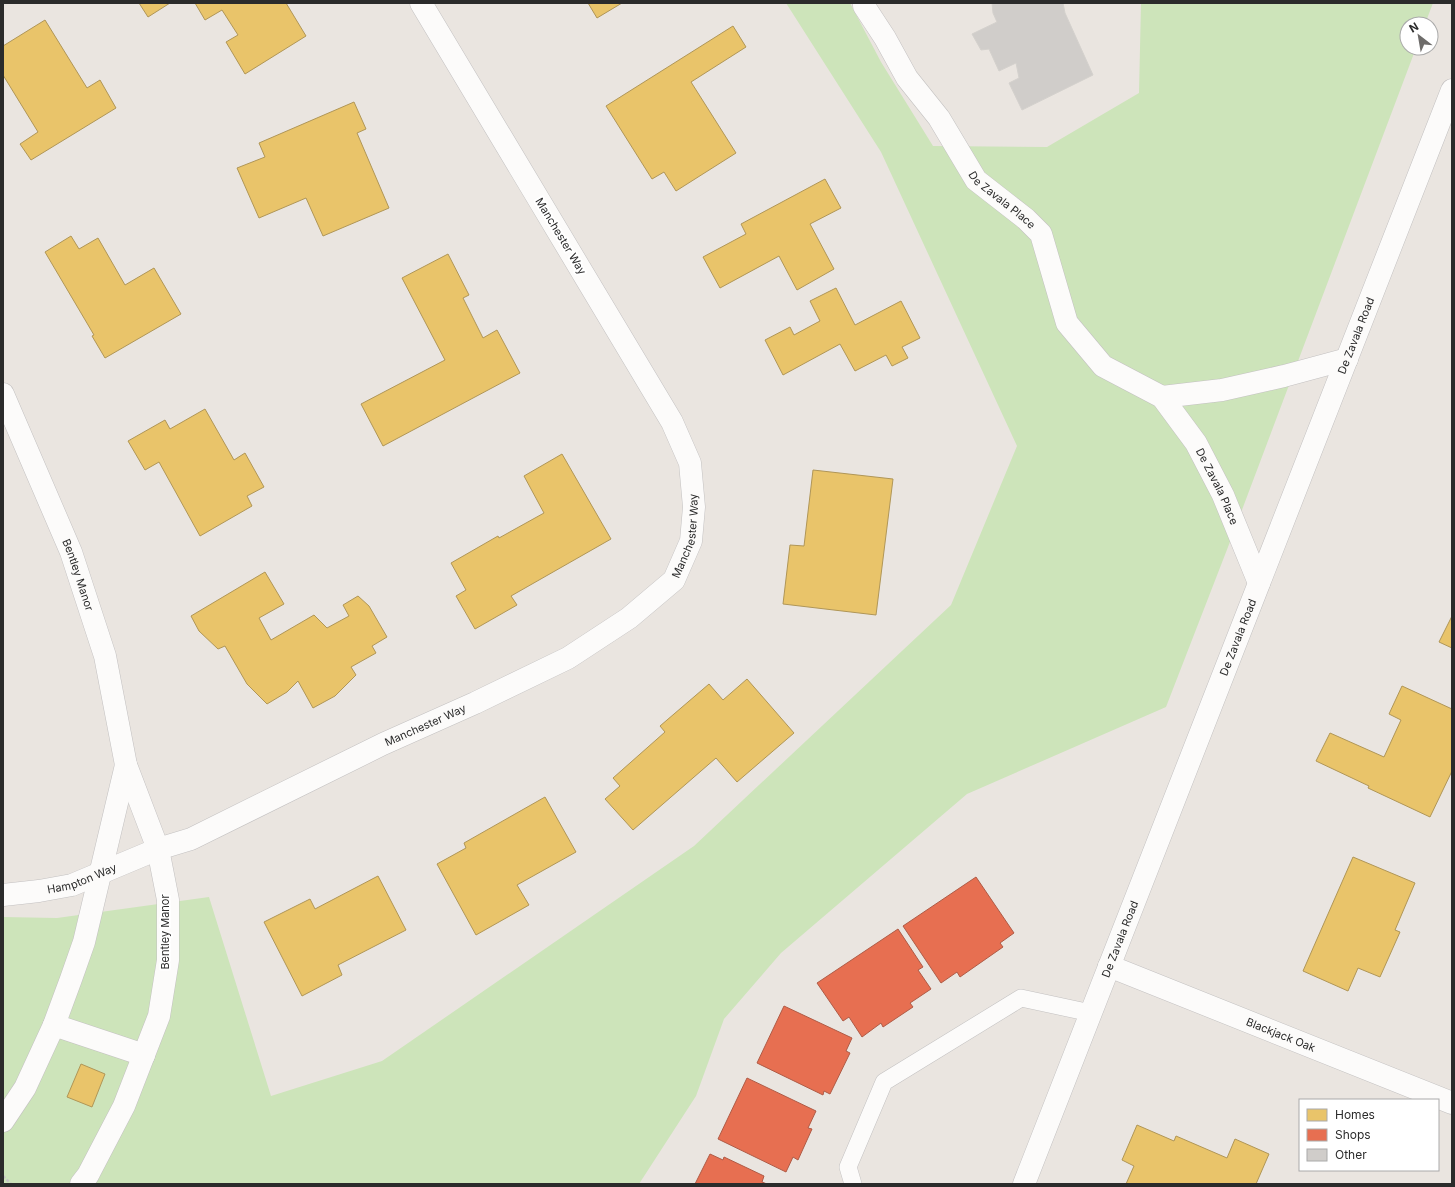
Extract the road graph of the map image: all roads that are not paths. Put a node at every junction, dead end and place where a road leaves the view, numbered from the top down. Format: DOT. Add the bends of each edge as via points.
graph roads {
  1 [pos="421,3"];
  2 [pos="864,3"];
  3 [pos="1452,90"];
  4 [pos="1347,358"];
  5 [pos="3,394"];
  6 [pos="1162,396"];
  7 [pos="1259,583"];
  8 [pos="126,765"];
  9 [pos="158,849"];
  10 [pos="99,874"];
  11 [pos="3,895"];
  12 [pos="1109,966"];
  13 [pos="1091,1013"];
  14 [pos="54,1025"];
  15 [pos="144,1055"];
  16 [pos="1452,1103"];
  17 [pos="3,1121"];
  18 [pos="81,1184"];
  19 [pos="853,1184"];
  20 [pos="1024,1184"];
  1 -- 9 [label="street, Manchester Way" via="672,422 690,463 694,507 691,541 674,580 629,618 568,658 383,744 190,839"];
  2 -- 6 [label="street, De Zavala Place" via="907,78 939,118 976,180 1041,234 1067,323 1103,366"];
  3 -- 4 [label="street, De Zavala Road"];
  4 -- 6 [label="street" via="1222,390"];
  4 -- 7 [label="street, De Zavala Road"];
  5 -- 8 [label="street, Bentley Manor" via="71,552 105,656"];
  6 -- 7 [label="street, De Zavala Place" via="1196,443 1223,495"];
  7 -- 12 [label="street, De Zavala Road"];
  8 -- 9 [label="street, Bentley Manor"];
  8 -- 10 [label="street, Bentley Manor"];
  9 -- 10 [label="street, Hampton Way"];
  9 -- 15 [label="street, Bentley Manor" via="168,900 168,960 159,1016"];
  10 -- 11 [label="street, Hampton Way" via="72,885"];
  10 -- 14 [label="street, Bentley Manor" via="84,942"];
  12 -- 13 [label="street, De Zavala Road"];
  12 -- 16 [label="street, Blackjack Oak"];
  13 -- 19 [label="lane" via="1021,998 884,1082 848,1167"];
  13 -- 20 [label="street, De Zavala Road"];
  14 -- 15 [label="street"];
  14 -- 17 [label="street, Bentley Manor" via="25,1088"];
  15 -- 18 [label="street, Bentley Manor" via="124,1106"];
}
